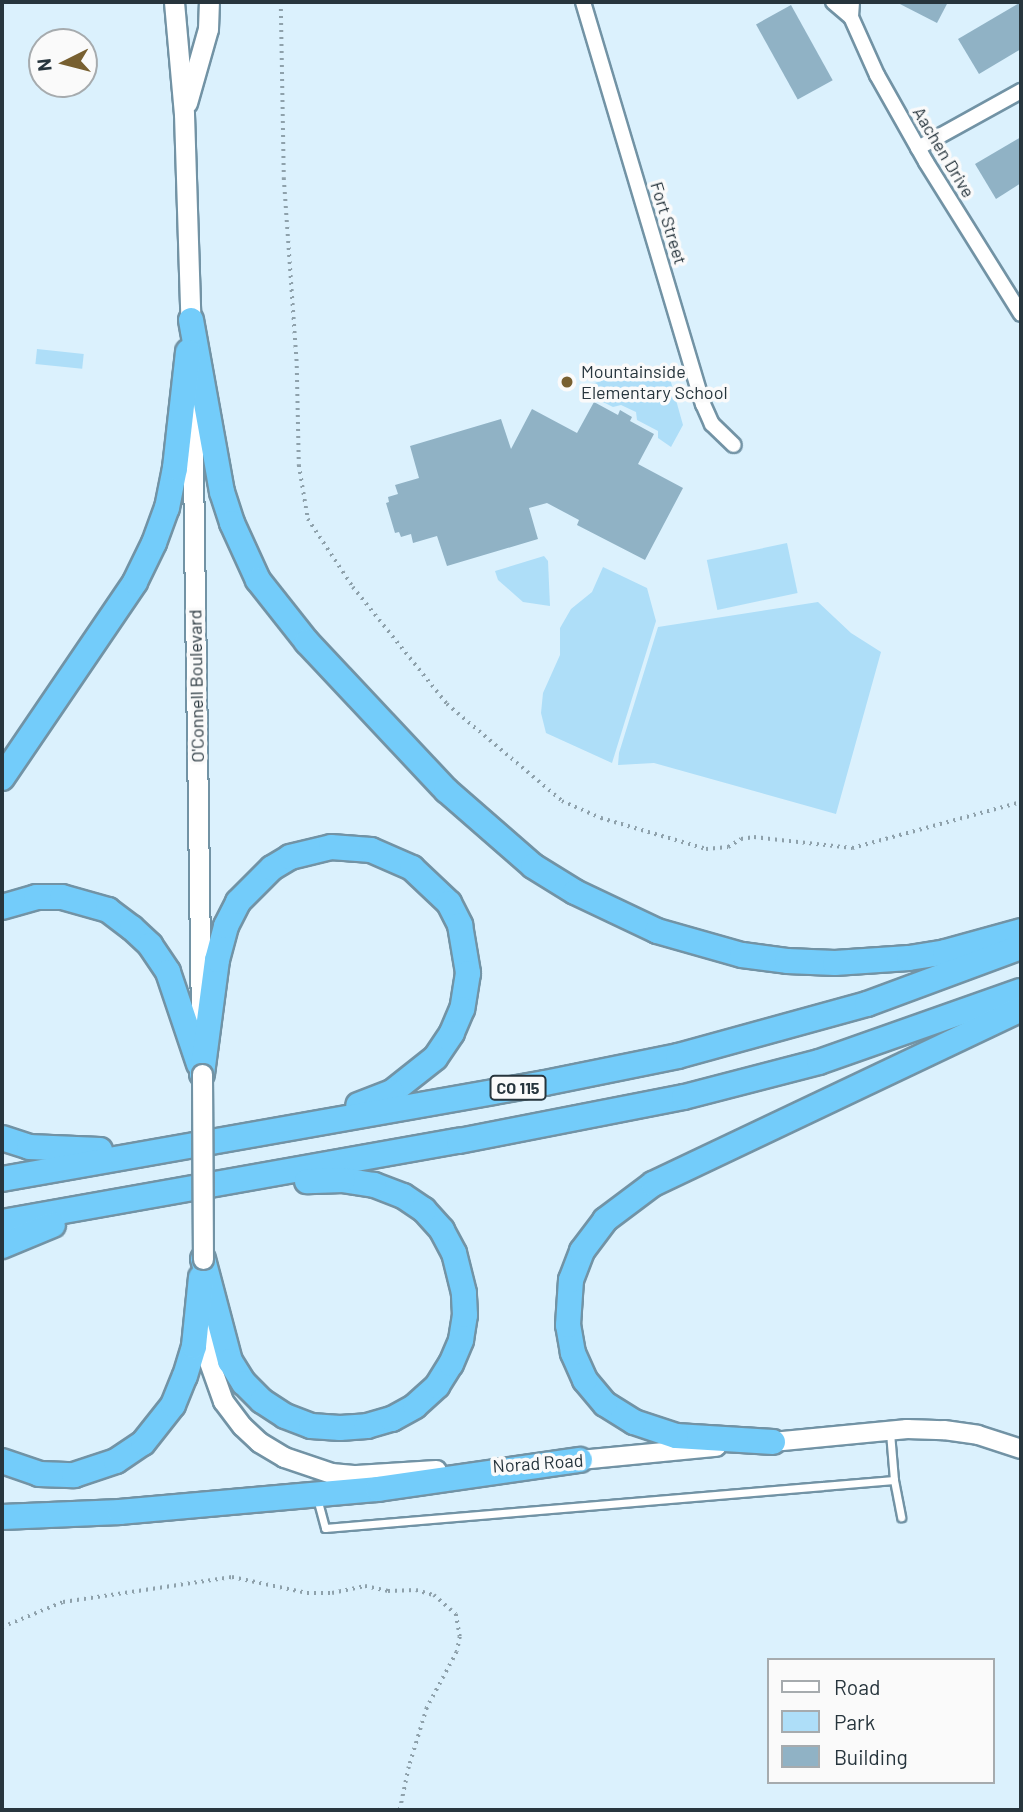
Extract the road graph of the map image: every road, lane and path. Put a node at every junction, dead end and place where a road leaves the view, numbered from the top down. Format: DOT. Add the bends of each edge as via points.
graph roads {
  1 [pos="174,2"];
  2 [pos="209,2"];
  3 [pos="281,2"];
  4 [pos="583,2"];
  5 [pos="833,2"];
  6 [pos="851,9"];
  7 [pos="1021,91"];
  8 [pos="184,114"];
  9 [pos="918,148"];
  10 [pos="1021,314"];
  11 [pos="191,320"];
  12 [pos="734,445"];
  13 [pos="2,778"];
  14 [pos="1021,802"];
  15 [pos="2,907"];
  16 [pos="1021,931"];
  17 [pos="1021,947"];
  18 [pos="1021,991"];
  19 [pos="1021,1009"];
  20 [pos="202,1073"];
  21 [pos="2,1138"];
  22 [pos="231,1138"];
  23 [pos="174,1149"];
  24 [pos="2,1179"];
  25 [pos="233,1182"];
  26 [pos="177,1192"];
  27 [pos="2,1222"];
  28 [pos="2,1246"];
  29 [pos="203,1259"];
  30 [pos="890,1431"];
  31 [pos="773,1442"];
  32 [pos="1021,1449"];
  33 [pos="580,1460"];
  34 [pos="2,1461"];
  35 [pos="894,1480"];
  36 [pos="316,1494"];
  37 [pos="2,1517"];
  38 [pos="901,1517"];
  39 [pos="2,1627"];
  40 [pos="400,1810"];
  1 -- 8 [label="main road, O'Connell Boulevard"];
  2 -- 8 [label="main road, O'Connell Boulevard" via="208,29"];
  3 -- 14 [label="path" via="284,178 298,366 299,465 308,519 353,587 447,704 562,801 601,818 706,849 754,837 852,848"];
  4 -- 12 [label="street, Fort Street" via="703,404 712,424"];
  5 -- 6 [label="street"];
  6 -- 9 [label="street, Aachen Drive" via="877,75"];
  7 -- 9 [label="street"];
  8 -- 11 [label="main road, O'Connell Boulevard"];
  9 -- 10 [label="street, Aachen Drive"];
  11 -- 13 [label="highway" via="175,468 154,543 135,582"];
  11 -- 16 [label="highway" via="222,492 258,580 307,642 446,790 533,866 575,892 657,931 742,955 787,961 909,958"];
  11 -- 20 [label="main road, O'Connell Boulevard"];
  15 -- 20 [label="highway" via="36,897 62,897 108,910 132,928 168,972"];
  17 -- 22 [label="highway, CO 115" via="867,1004 678,1056"];
  18 -- 25 [label="highway, CO 115" via="872,1046 720,1089"];
  19 -- 31 [label="highway" via="653,1184 605,1220 582,1251 570,1280 568,1325 585,1380 605,1404 634,1422 676,1436"];
  20 -- 22 [label="highway" via="226,926 239,902 272,868 310,850 371,850 412,868 449,903 460,925 468,973 462,1009 435,1058 392,1092"];
  20 -- 29 [label="main road, O'Connell Boulevard, bridge"];
  21 -- 23 [label="highway" via="29,1147 65,1150"];
  22 -- 23 [label="highway, CO 115"];
  23 -- 24 [label="highway, CO 115"];
  25 -- 26 [label="highway, CO 115"];
  25 -- 29 [label="highway" via="364,1183 403,1196 424,1210 454,1253 464,1293 461,1340 436,1386 415,1406 367,1426 311,1426 262,1401 230,1361"];
  26 -- 27 [label="highway, CO 115"];
  26 -- 28 [label="highway" via="42,1228"];
  29 -- 33 [label="main road, Norad Road" via="204,1333 215,1382 242,1426 284,1457 331,1473 356,1475"];
  29 -- 34 [label="highway" via="194,1346 173,1405 158,1429 129,1454 90,1471 39,1474"];
  30 -- 31 [label="street, Norad Road"];
  30 -- 32 [label="street, Norad Road" via="944,1430"];
  30 -- 35 [label="lane"];
  31 -- 33 [label="street, Norad Road"];
  33 -- 36 [label="highway"];
  35 -- 36 [label="lane" via="325,1528"];
  35 -- 38 [label="lane"];
  36 -- 37 [label="highway"];
  39 -- 40 [label="path" via="63,1602 232,1577 307,1593 365,1586 434,1595 456,1614 460,1637 457,1653 427,1708"];
}
